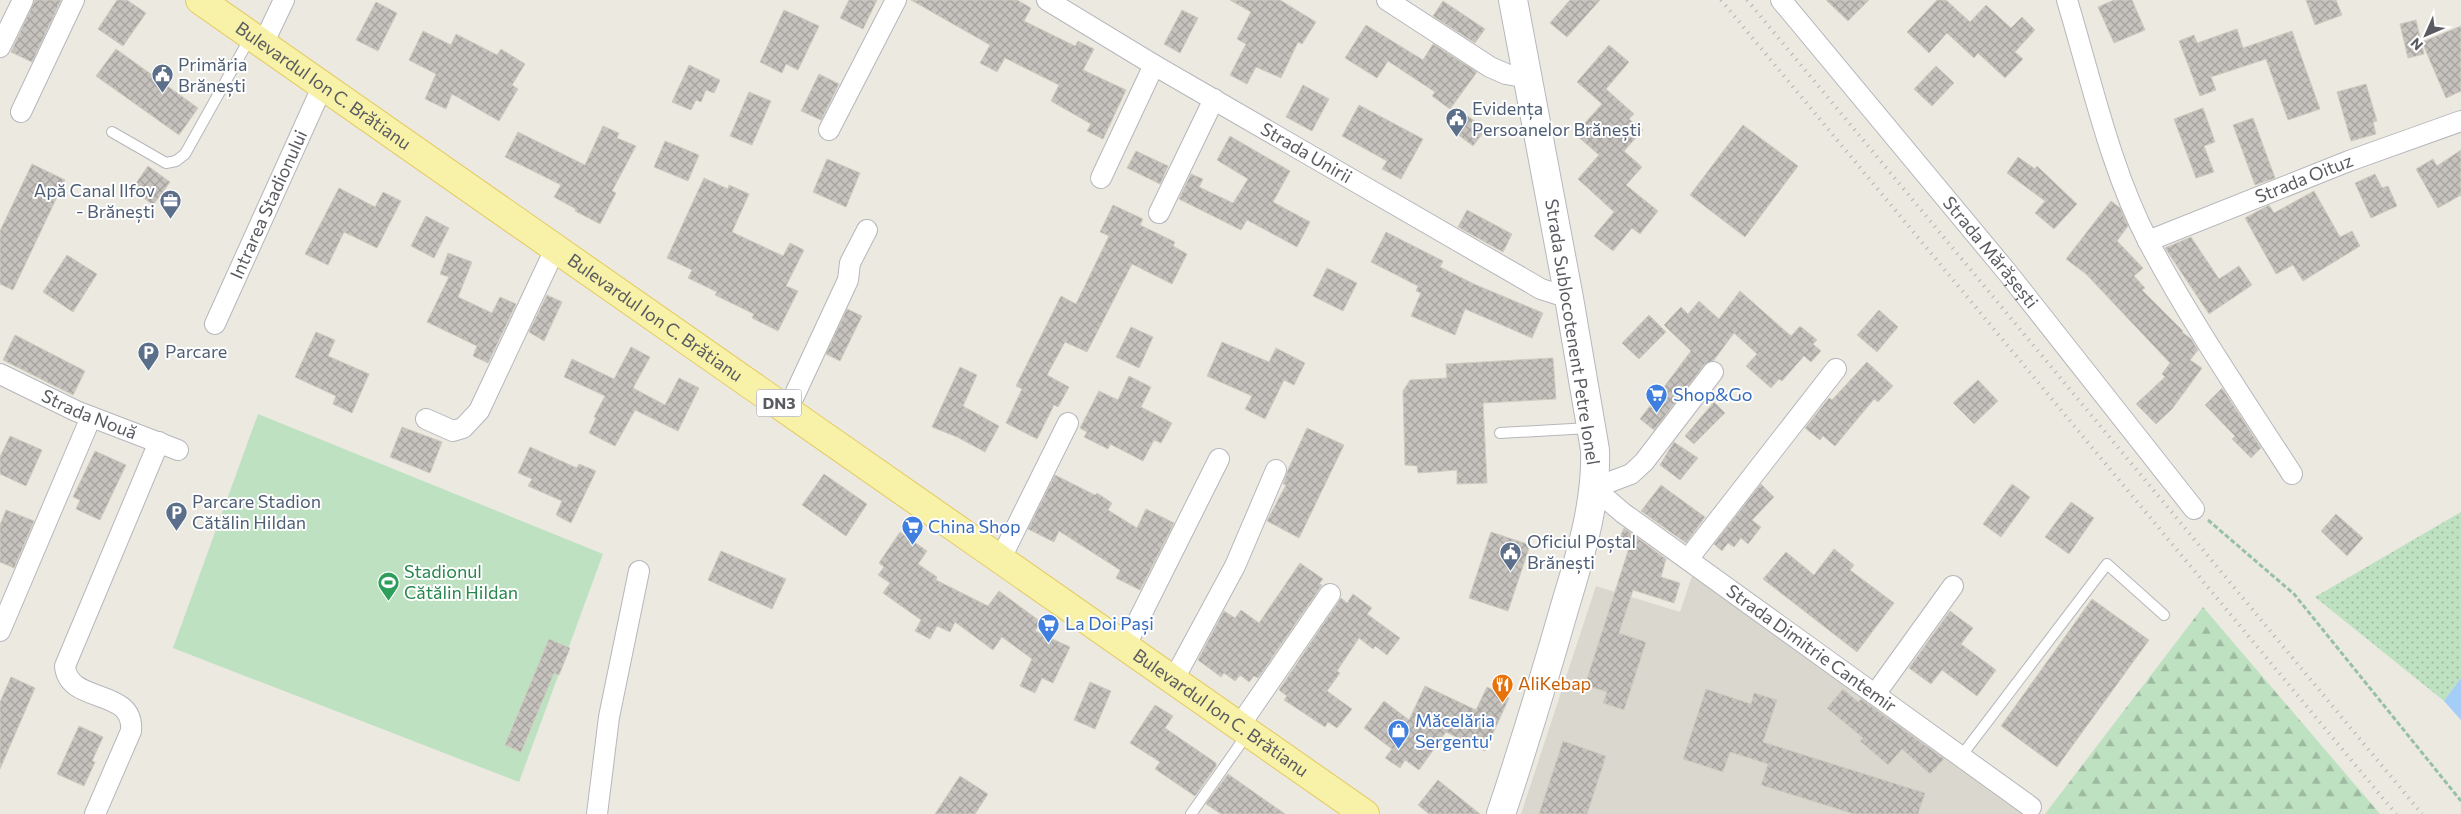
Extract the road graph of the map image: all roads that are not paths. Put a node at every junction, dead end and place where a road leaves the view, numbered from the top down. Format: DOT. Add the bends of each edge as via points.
graph roads {
  1 [pos="23,0"];
  2 [pos="74,0"];
  3 [pos="200,0"];
  4 [pos="284,0"];
  5 [pos="896,0"];
  6 [pos="1047,0"];
  7 [pos="1387,0"];
  8 [pos="1513,0"];
  9 [pos="1781,0"];
  10 [pos="2067,0"];
  11 [pos="257,40"];
  12 [pos="0,47"];
  13 [pos="1154,65"];
  14 [pos="1528,78"];
  15 [pos="324,85"];
  16 [pos="1214,99"];
  17 [pos="21,112"];
  18 [pos="2461,121"];
  19 [pos="829,130"];
  20 [pos="112,132"];
  21 [pos="1101,178"];
  22 [pos="1159,213"];
  23 [pos="867,230"];
  24 [pos="2148,241"];
  25 [pos="556,247"];
  26 [pos="1569,298"];
  27 [pos="215,324"];
  28 [pos="1836,369"];
  29 [pos="1713,372"];
  30 [pos="0,374"];
  31 [pos="788,409"];
  32 [pos="91,417"];
  33 [pos="426,419"];
  34 [pos="1068,423"];
  35 [pos="1592,428"];
  36 [pos="1500,433"];
  37 [pos="159,442"];
  38 [pos="178,450"];
  39 [pos="1219,459"];
  40 [pos="1276,470"];
  41 [pos="2292,474"];
  42 [pos="1594,488"];
  43 [pos="2194,509"];
  44 [pos="1001,558"];
  45 [pos="1688,559"];
  46 [pos="640,571"];
  47 [pos="1953,586"];
  48 [pos="1330,594"];
  49 [pos="2164,615"];
  50 [pos="0,631"];
  51 [pos="1126,645"];
  52 [pos="1174,679"];
  53 [pos="1876,693"];
  54 [pos="1244,728"];
  55 [pos="1962,756"];
  56 [pos="2031,807"];
  57 [pos="1360,812"];
  58 [pos="95,814"];
  59 [pos="597,814"];
  60 [pos="1190,814"];
  61 [pos="1501,814"];
  1 -- 12 [label="street"];
  2 -- 17 [label="street"];
  3 -- 11 [label="main road, Bulevardul Ion C. Brătianu / DN3"];
  4 -- 11 [label="street"];
  5 -- 19 [label="street"];
  6 -- 13 [label="street, Strada Unirii"];
  7 -- 14 [label="street" via="1490,67"];
  8 -- 14 [label="main road, Strada Sublocotenent Petre Ionel"];
  9 -- 43 [label="street, Strada Mărășești" via="2007,272"];
  10 -- 24 [label="street" via="2112,150"];
  11 -- 15 [label="main road, Bulevardul Ion C. Brătianu / DN3"];
  11 -- 20 [label="lane" via="185,154 166,163"];
  13 -- 16 [label="street, Strada Unirii"];
  13 -- 21 [label="street"];
  14 -- 26 [label="main road, Strada Sublocotenent Petre Ionel"];
  15 -- 25 [label="main road, Bulevardul Ion C. Brătianu / DN3"];
  15 -- 27 [label="street, Intrarea Stadionului"];
  16 -- 22 [label="street"];
  16 -- 26 [label="street, Strada Unirii" via="1540,289"];
  18 -- 24 [label="street, Strada Oituz" via="2349,160"];
  23 -- 31 [label="street" via="850,263 848,280"];
  24 -- 41 [label="street" via="2226,373"];
  25 -- 31 [label="main road, Bulevardul Ion C. Brătianu / DN3"];
  25 -- 33 [label="street" via="479,411 463,428 453,431"];
  26 -- 35 [label="main road, Strada Sublocotenent Petre Ionel"];
  28 -- 45 [label="street"];
  29 -- 42 [label="street" via="1644,462 1631,474"];
  30 -- 32 [label="street, Strada Nouă"];
  31 -- 44 [label="main road, Bulevardul Ion C. Brătianu / DN3"];
  32 -- 37 [label="street, Strada Nouă"];
  32 -- 50 [label="street"];
  34 -- 44 [label="street"];
  35 -- 36 [label="lane"];
  35 -- 42 [label="main road, Strada Sublocotenent Petre Ionel"];
  37 -- 38 [label="street, Strada Nouă"];
  37 -- 58 [label="street" via="65,666 66,676 74,685 118,704 128,711 132,720 131,731"];
  39 -- 51 [label="street"];
  40 -- 52 [label="street" via="1235,566"];
  42 -- 45 [label="street, Strada Dimitrie Cantemir"];
  42 -- 61 [label="main road, Strada Sublocotenent Petre Ionel" via="1545,678"];
  44 -- 51 [label="main road, Bulevardul Ion C. Brătianu / DN3"];
  45 -- 53 [label="street, Strada Dimitrie Cantemir"];
  46 -- 59 [label="street" via="609,717"];
  47 -- 53 [label="street"];
  48 -- 54 [label="street"];
  49 -- 55 [label="lane" via="2107,564"];
  51 -- 52 [label="main road, Bulevardul Ion C. Brătianu / DN3"];
  52 -- 54 [label="main road, Bulevardul Ion C. Brătianu / DN3"];
  53 -- 55 [label="street, Strada Dimitrie Cantemir"];
  54 -- 57 [label="main road, Bulevardul Ion C. Brătianu / DN3"];
  54 -- 60 [label="lane"];
  55 -- 56 [label="street, Strada Dimitrie Cantemir"];
}
